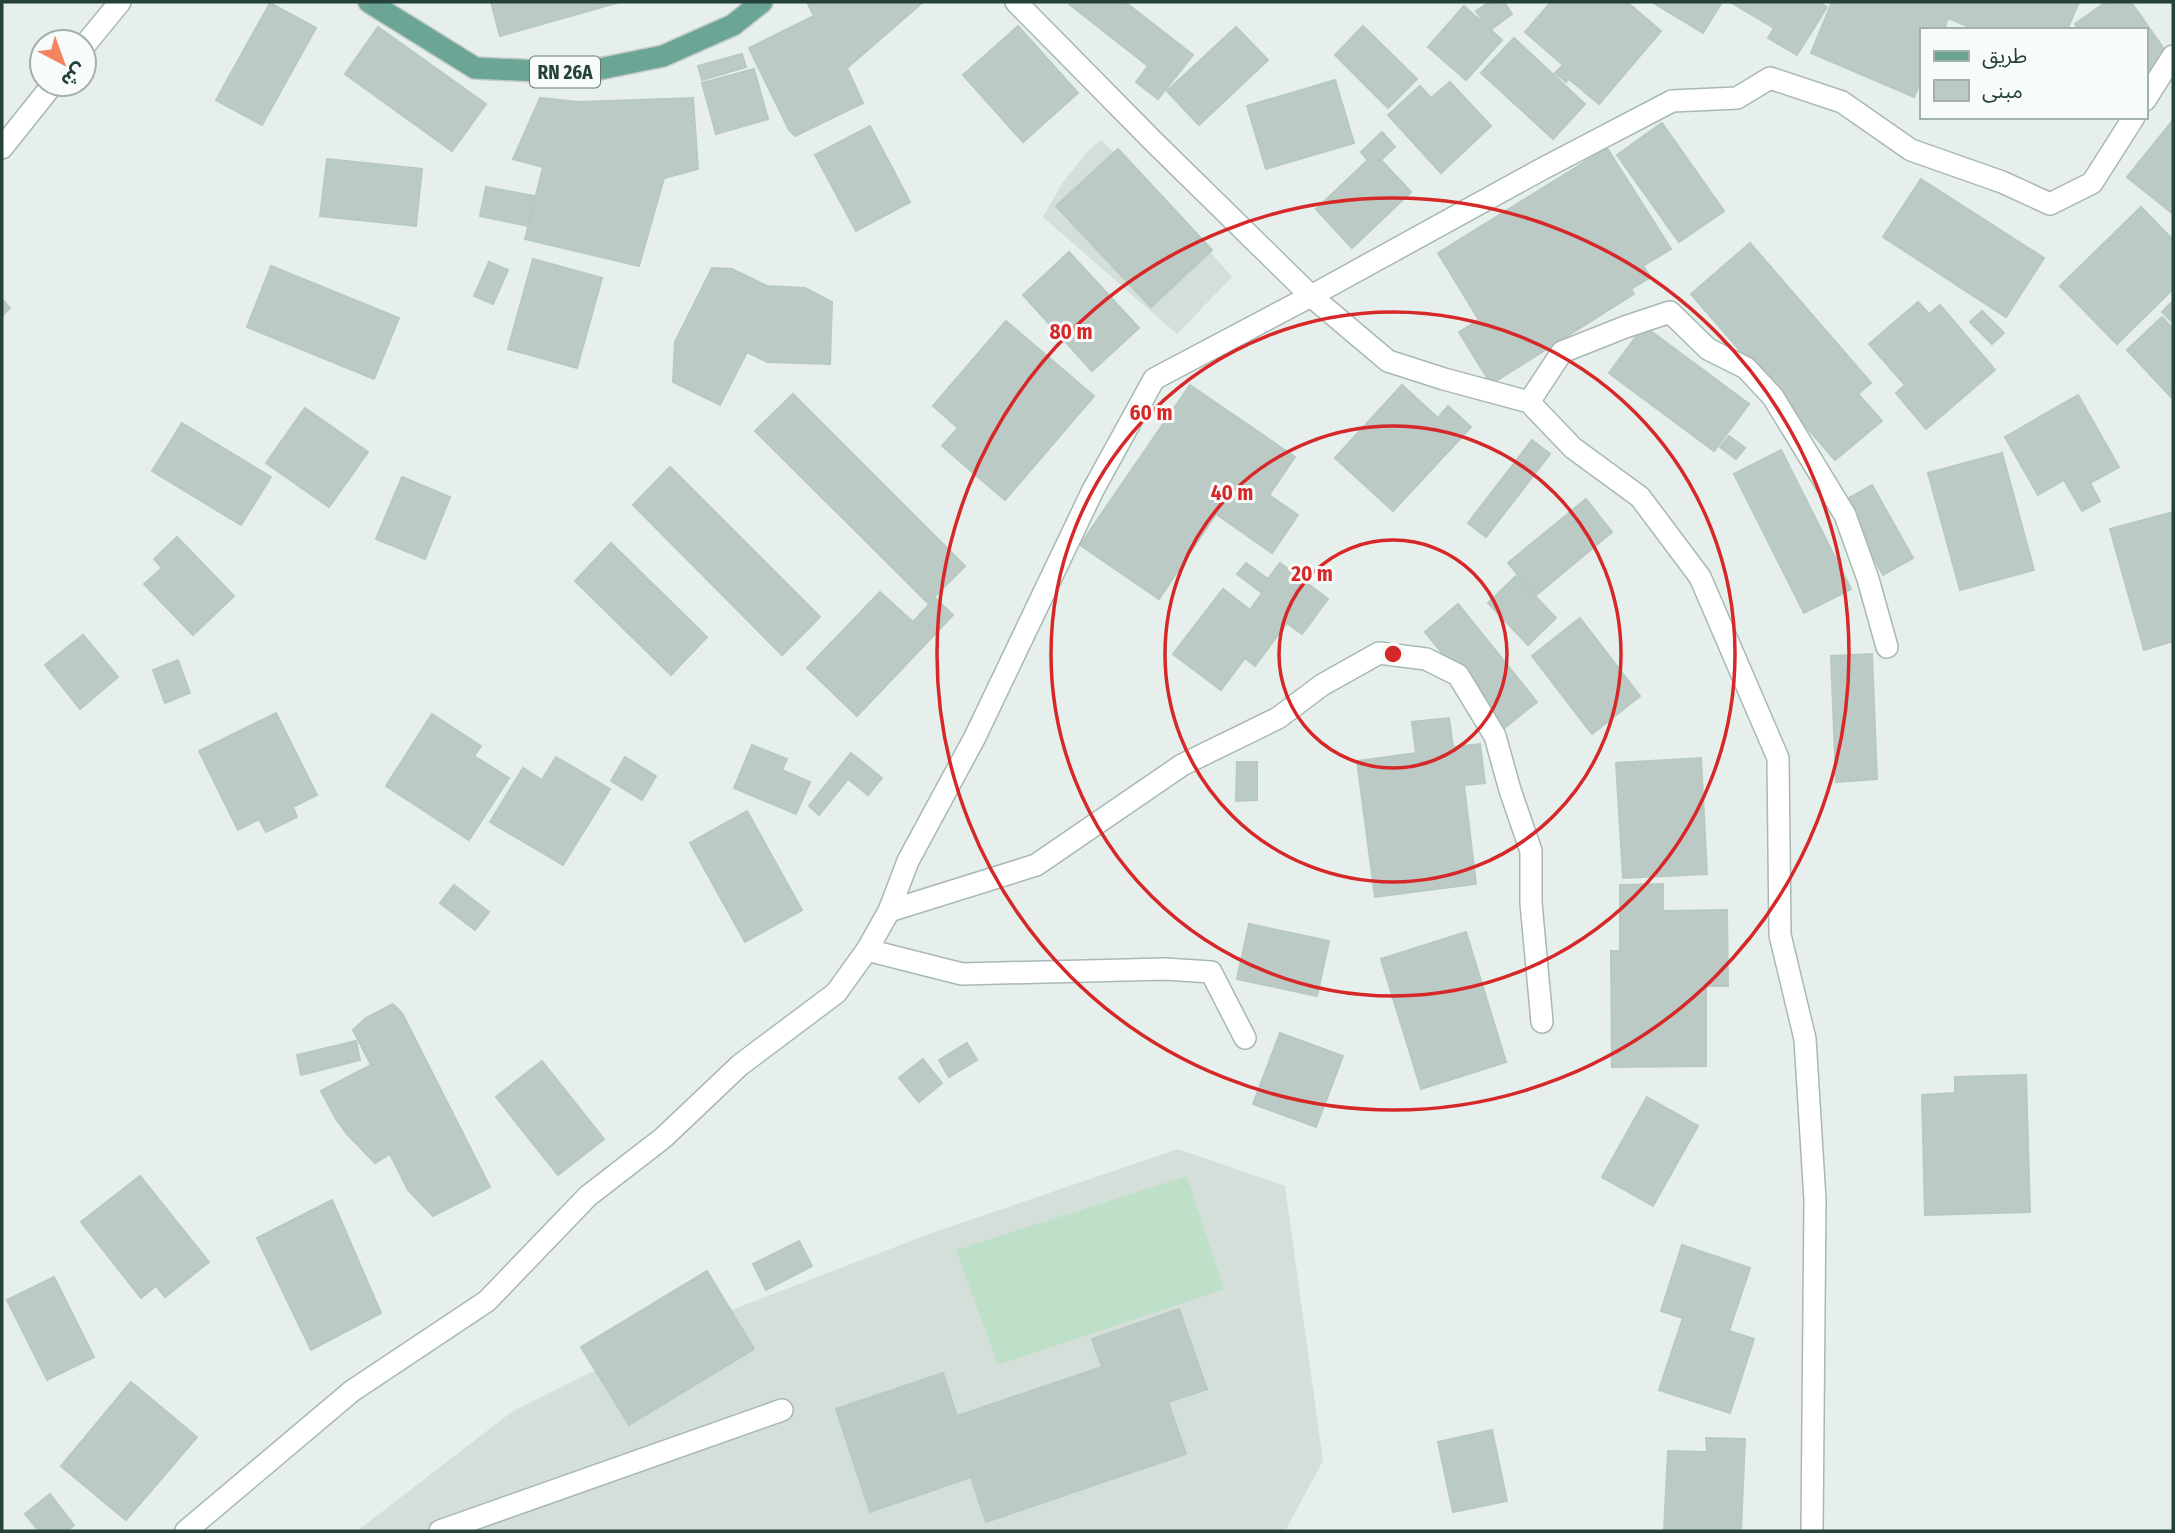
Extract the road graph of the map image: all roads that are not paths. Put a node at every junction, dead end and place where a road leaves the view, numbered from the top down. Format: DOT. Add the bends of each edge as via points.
graph roads {
  1 [pos="120,2"];
  2 [pos="369,2"];
  3 [pos="762,2"];
  4 [pos="1016,2"];
  5 [pos="98,29"];
  6 [pos="2173,56"];
  7 [pos="2147,97"];
  8 [pos="42,98"];
  9 [pos="2133,119"];
  10 [pos="2,148"];
  11 [pos="1311,296"];
  12 [pos="1529,402"];
  13 [pos="1887,647"];
  14 [pos="889,911"];
  15 [pos="867,950"];
  16 [pos="1542,1022"];
  17 [pos="1245,1038"];
  18 [pos="782,1410"];
  19 [pos="186,1531"];
  20 [pos="440,1531"];
  21 [pos="1812,1531"];
  1 -- 5 [label="street"];
  2 -- 3 [label="main road, RN 26A" via="475,68 580,73 663,55 733,24"];
  4 -- 11 [label="street"];
  6 -- 7 [label="street"];
  8 -- 10 [label="street"];
  9 -- 11 [label="street" via="2092,183 2050,204 1911,150 1842,102 1770,78 1737,98 1672,101"];
  11 -- 12 [label="street" via="1388,361"];
  11 -- 14 [label="street" via="1154,379 1093,490 975,737 908,861"];
  12 -- 13 [label="street" via="1562,352 1670,312 1708,349 1746,368 1773,397 1844,515"];
  12 -- 21 [label="street" via="1573,448 1640,498 1700,577 1778,758 1780,935 1805,1040 1815,1200"];
  14 -- 15 [label="street"];
  14 -- 16 [label="street" via="1036,865 1182,765 1278,718 1322,685 1379,653 1426,659 1458,676 1495,736 1531,851"];
  15 -- 17 [label="street" via="962,974 1211,972"];
  15 -- 19 [label="street" via="836,993 740,1065 663,1138 589,1196 487,1301 352,1391"];
  18 -- 20 [label="street"];
}
